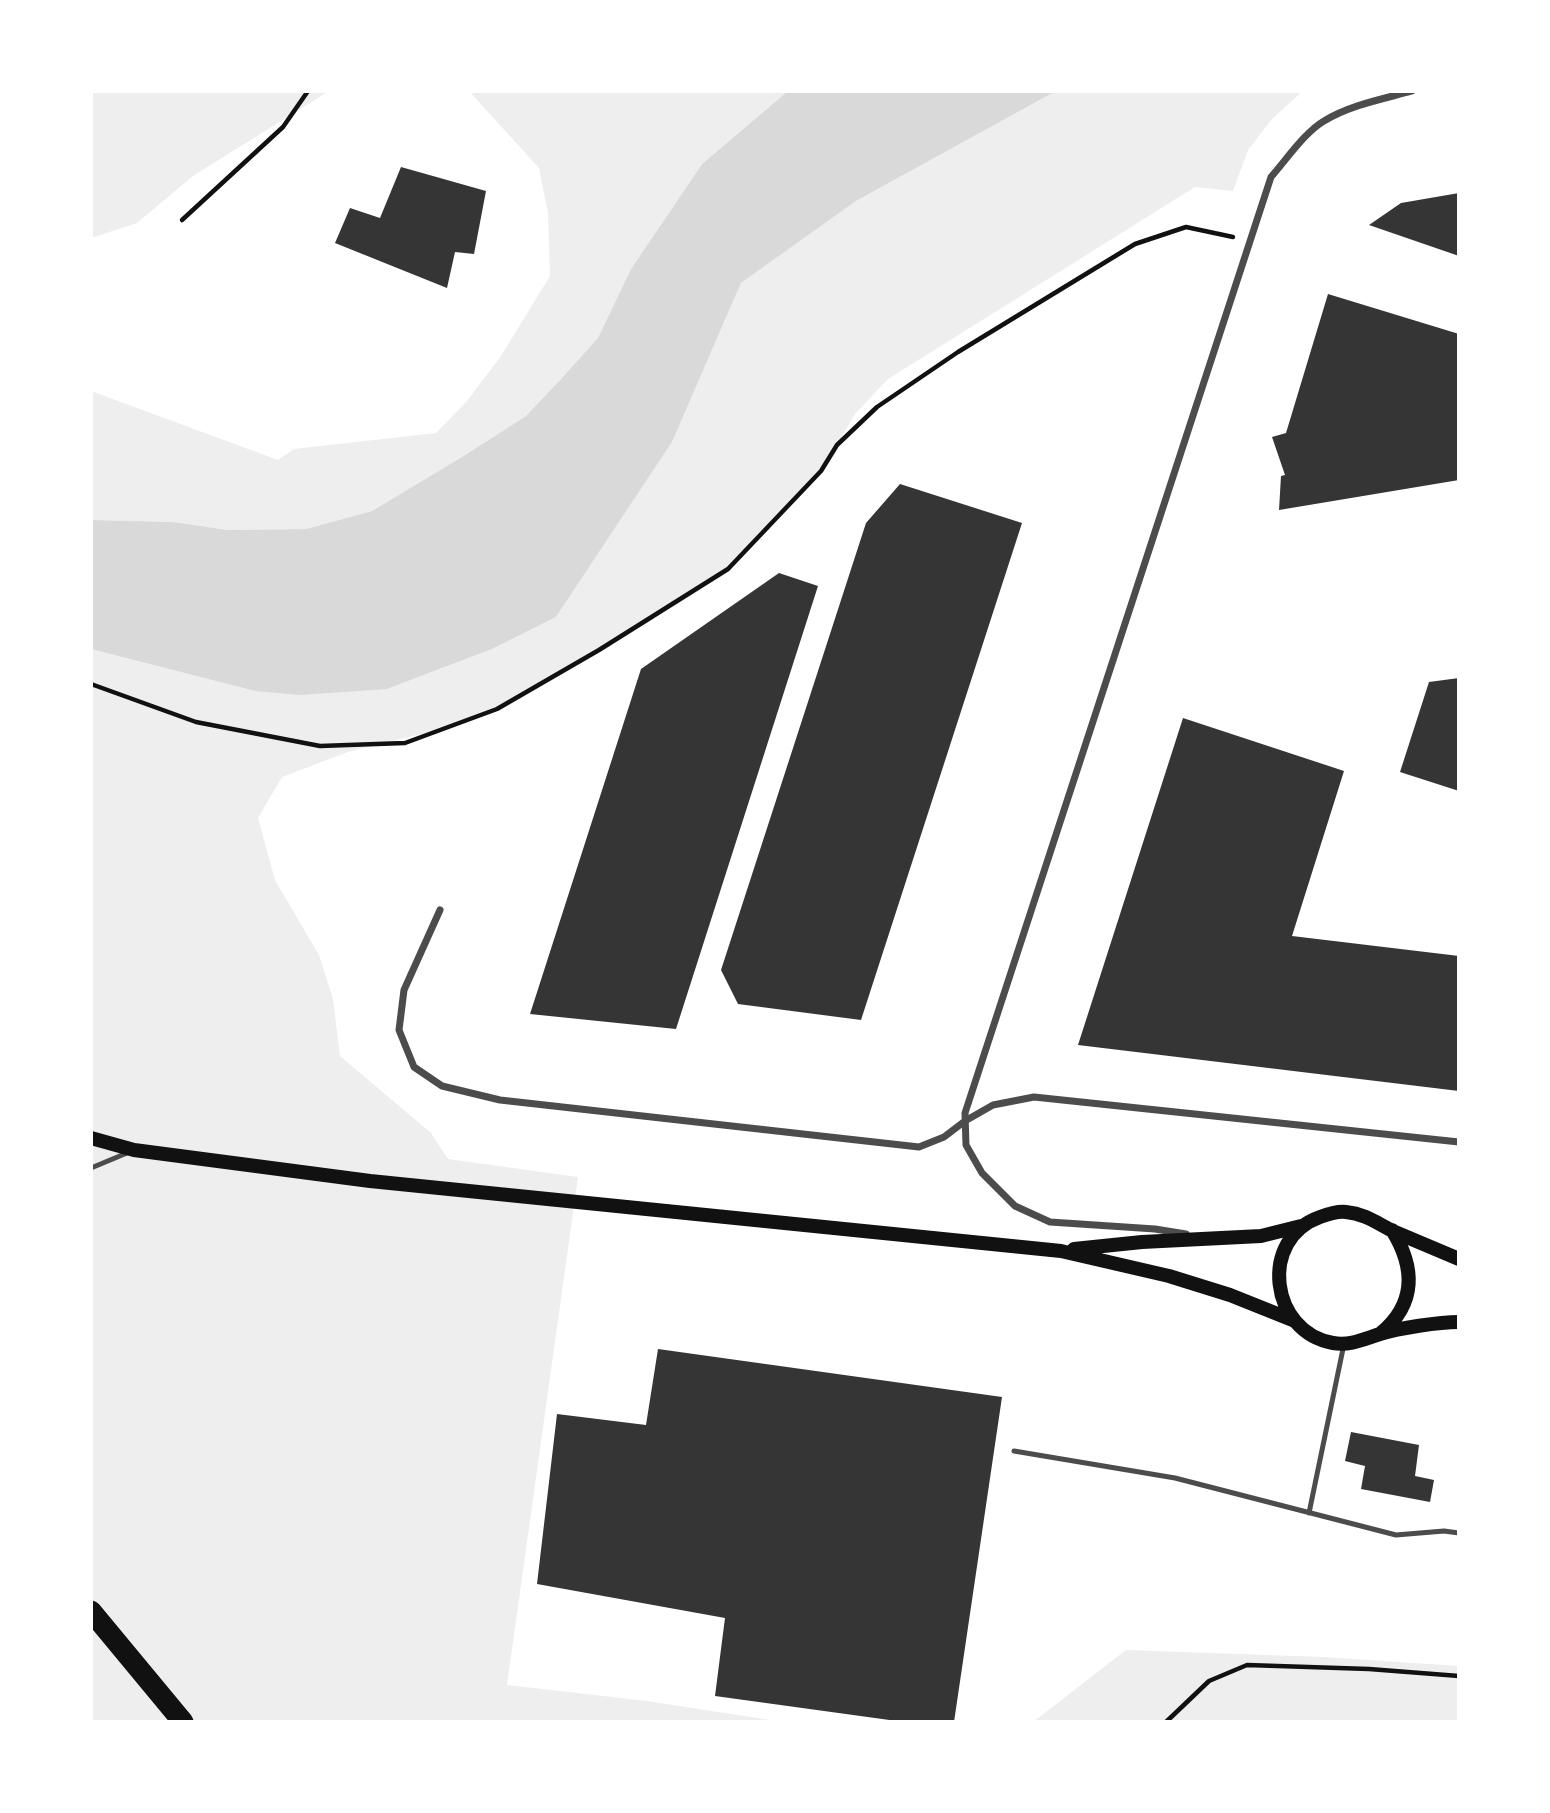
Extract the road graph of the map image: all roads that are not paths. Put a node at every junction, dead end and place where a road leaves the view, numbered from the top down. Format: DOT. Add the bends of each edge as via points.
graph roads {
  1 [pos="1412,91"];
  2 [pos="440,910"];
  3 [pos="965,1121"];
  4 [pos="91,1138"];
  5 [pos="1459,1142"];
  6 [pos="134,1150"];
  7 [pos="91,1168"];
  8 [pos="1302,1226"];
  9 [pos="1392,1230"];
  10 [pos="1216,1240"];
  11 [pos="1061,1251"];
  12 [pos="1459,1259"];
  13 [pos="1295,1321"];
  14 [pos="1459,1322"];
  15 [pos="1380,1334"];
  16 [pos="1344,1344"];
  17 [pos="1014,1451"];
  18 [pos="1309,1513"];
  19 [pos="1459,1533"];
  20 [pos="91,1611"];
  21 [pos="183,1722"];
  1 -- 3 [label="street" via="1322,121 1271,177"];
  2 -- 3 [label="street" via="404,990 399,1030 414,1068 442,1087 500,1100 919,1147 944,1137"];
  3 -- 5 [label="street" via="993,1105 1034,1097"];
  3 -- 10 [label="street" via="966,1145 976,1164 1015,1206 1050,1222 1155,1229"];
  4 -- 6 [label="main road"];
  6 -- 7 [label="lane"];
  6 -- 11 [label="main road" via="383,1183"];
  8 -- 9 [label="main road" via="1343,1212 1368,1216"];
  8 -- 10 [label="main road"];
  8 -- 13 [label="main road" via="1286,1246 1278,1271 1284,1305"];
  9 -- 12 [label="main road"];
  9 -- 15 [label="main road" via="1408,1262 1409,1286 1398,1315"];
  10 -- 11 [label="main road"];
  11 -- 13 [label="main road" via="1169,1276"];
  13 -- 16 [label="main road" via="1310,1334"];
  14 -- 15 [label="main road"];
  15 -- 16 [label="main road"];
  16 -- 18 [label="lane"];
  17 -- 18 [label="lane" via="1175,1478"];
  18 -- 19 [label="lane" via="1396,1535"];
  20 -- 21 [label="highway"];
}
